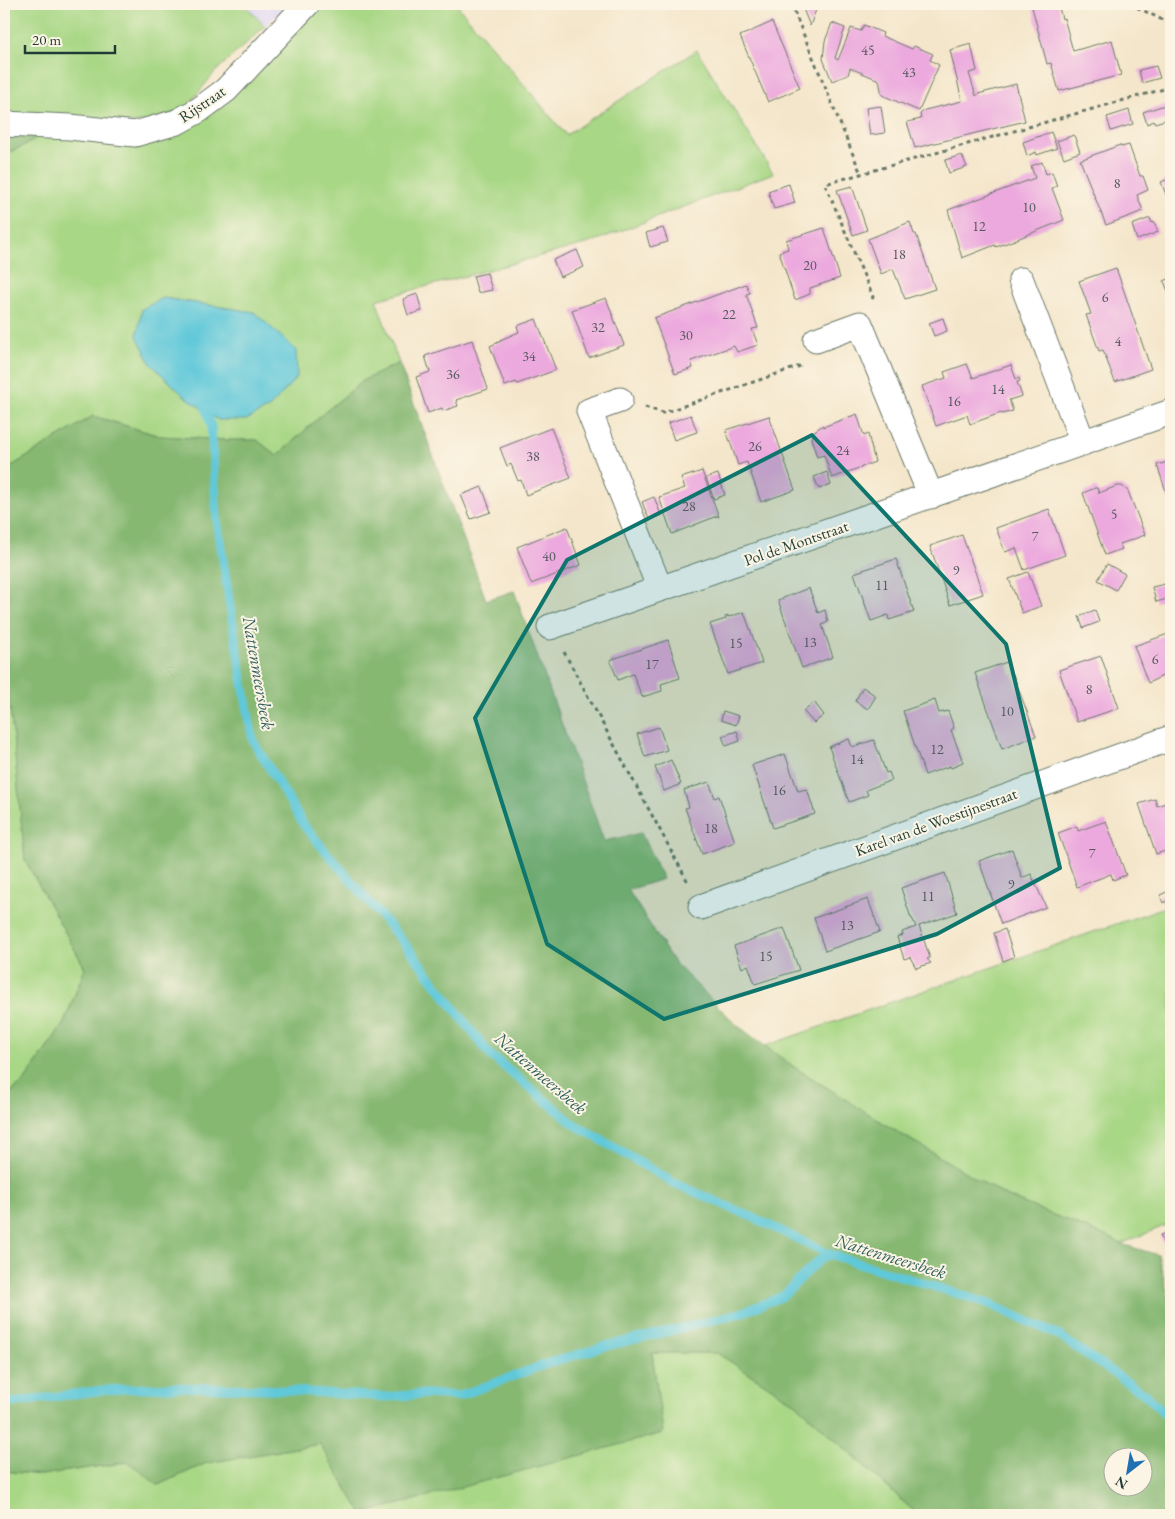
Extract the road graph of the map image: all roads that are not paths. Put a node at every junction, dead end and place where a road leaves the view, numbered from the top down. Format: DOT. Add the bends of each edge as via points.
graph roads {
  1 [pos="307,4"];
  2 [pos="4,124"];
  3 [pos="1021,280"];
  4 [pos="816,340"];
  5 [pos="620,400"];
  6 [pos="1171,412"];
  7 [pos="1084,443"];
  8 [pos="931,496"];
  9 [pos="660,589"];
  10 [pos="550,628"];
  11 [pos="1171,738"];
  12 [pos="701,907"];
  1 -- 2 [label="street, Rijstraat" via="226,90 200,110 177,122 134,134"];
  3 -- 7 [label="street"];
  4 -- 8 [label="street" via="860,324"];
  5 -- 9 [label="street" via="589,411"];
  6 -- 7 [label="street, Pol de Montstraat"];
  7 -- 8 [label="street, Pol de Montstraat"];
  8 -- 9 [label="street, Pol de Montstraat"];
  9 -- 10 [label="street, Pol de Montstraat"];
  11 -- 12 [label="street, Karel van de Woestijnestraat"];
}
